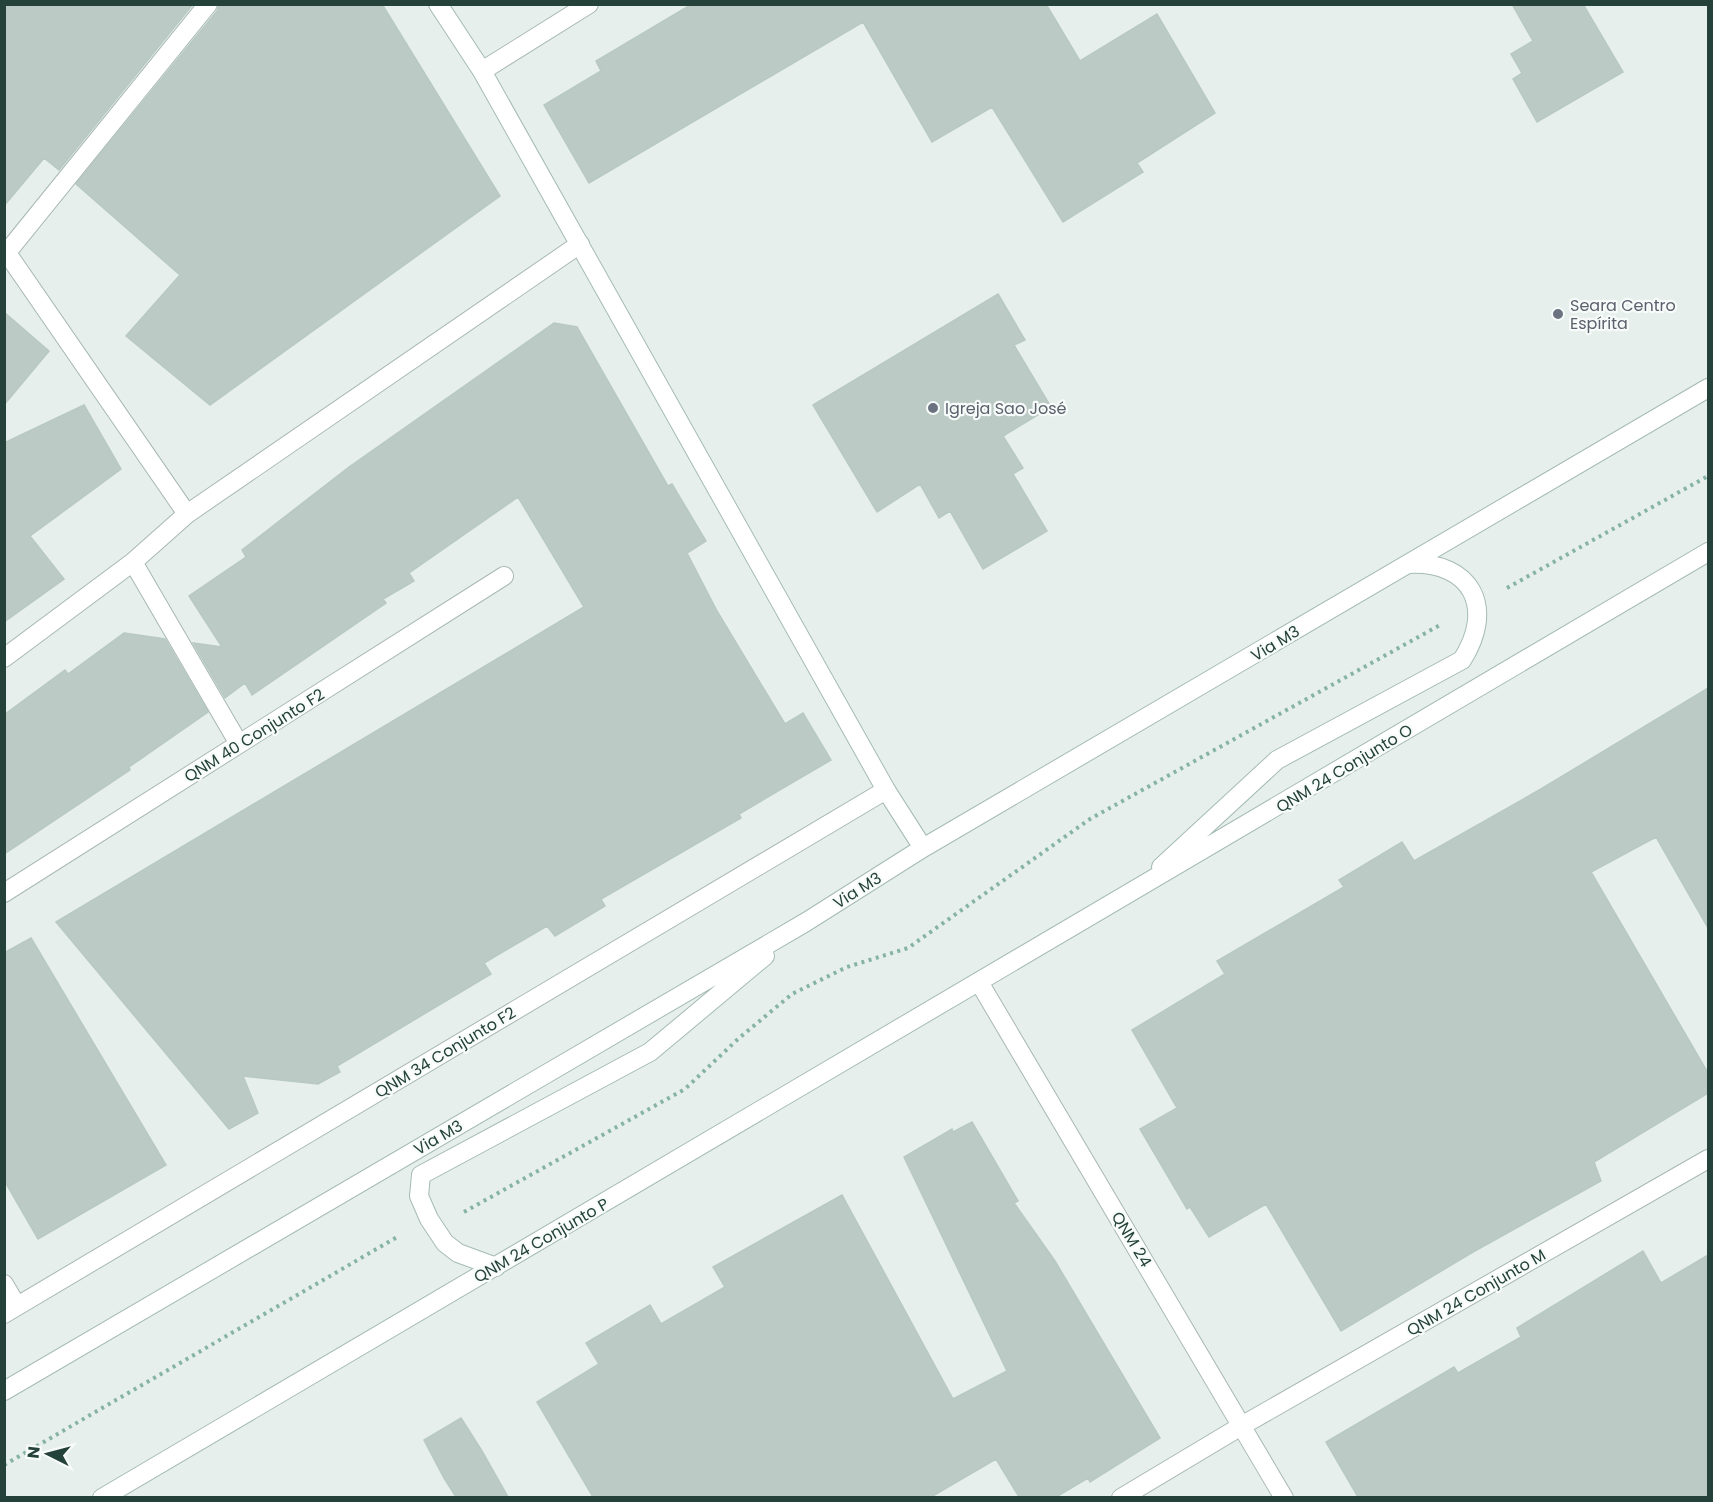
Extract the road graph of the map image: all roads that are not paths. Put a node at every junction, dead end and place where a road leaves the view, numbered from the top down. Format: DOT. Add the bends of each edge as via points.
graph roads {
  1 [pos="208,4"];
  2 [pos="438,4"];
  3 [pos="590,4"];
  4 [pos="482,71"];
  5 [pos="580,244"];
  6 [pos="6,255"];
  7 [pos="1708,388"];
  8 [pos="187,514"];
  9 [pos="1708,552"];
  10 [pos="133,562"];
  11 [pos="1409,564"];
  12 [pos="504,576"];
  13 [pos="4,658"];
  14 [pos="239,744"];
  15 [pos="886,790"];
  16 [pos="923,848"];
  17 [pos="4,893"];
  18 [pos="1134,893"];
  19 [pos="806,922"];
  20 [pos="979,982"];
  21 [pos="1708,1159"];
  22 [pos="496,1267"];
  23 [pos="4,1284"];
  24 [pos="11,1310"];
  25 [pos="4,1391"];
  26 [pos="1243,1425"];
  27 [pos="102,1497"];
  28 [pos="1121,1497"];
  29 [pos="1284,1497"];
  1 -- 6 [label="street"];
  2 -- 4 [label="street"];
  3 -- 4 [label="street"];
  4 -- 5 [label="street"];
  5 -- 8 [label="street"];
  5 -- 15 [label="street"];
  6 -- 8 [label="street"];
  7 -- 11 [label="street, Via M3"];
  8 -- 10 [label="street"];
  9 -- 18 [label="street, QNM 24 Conjunto O"];
  10 -- 13 [label="street"];
  10 -- 14 [label="street"];
  11 -- 16 [label="street, Via M3"];
  11 -- 18 [label="street" via="1426,563 1459,577 1470,588 1477,604 1478,624 1474,642 1462,660 1277,760"];
  12 -- 14 [label="street, QNM 40 Conjunto F2"];
  14 -- 17 [label="street, QNM 40 Conjunto F2"];
  15 -- 16 [label="street"];
  15 -- 24 [label="street, QNM 34 Conjunto F2"];
  16 -- 19 [label="street, Via M3"];
  18 -- 20 [label="street, QNM 24 Conjunto O"];
  19 -- 22 [label="street" via="650,1052 421,1175 419,1196 445,1244"];
  19 -- 25 [label="street, Via M3"];
  20 -- 22 [label="street, QNM 24 Conjunto P"];
  20 -- 26 [label="street, QNM 24"];
  21 -- 26 [label="street, QNM 24 Conjunto M"];
  22 -- 27 [label="street, QNM 24 Conjunto P"];
  23 -- 24 [label="street"];
  26 -- 28 [label="street, QNM 24 Conjunto M"];
  26 -- 29 [label="street, QNM 24"];
}
